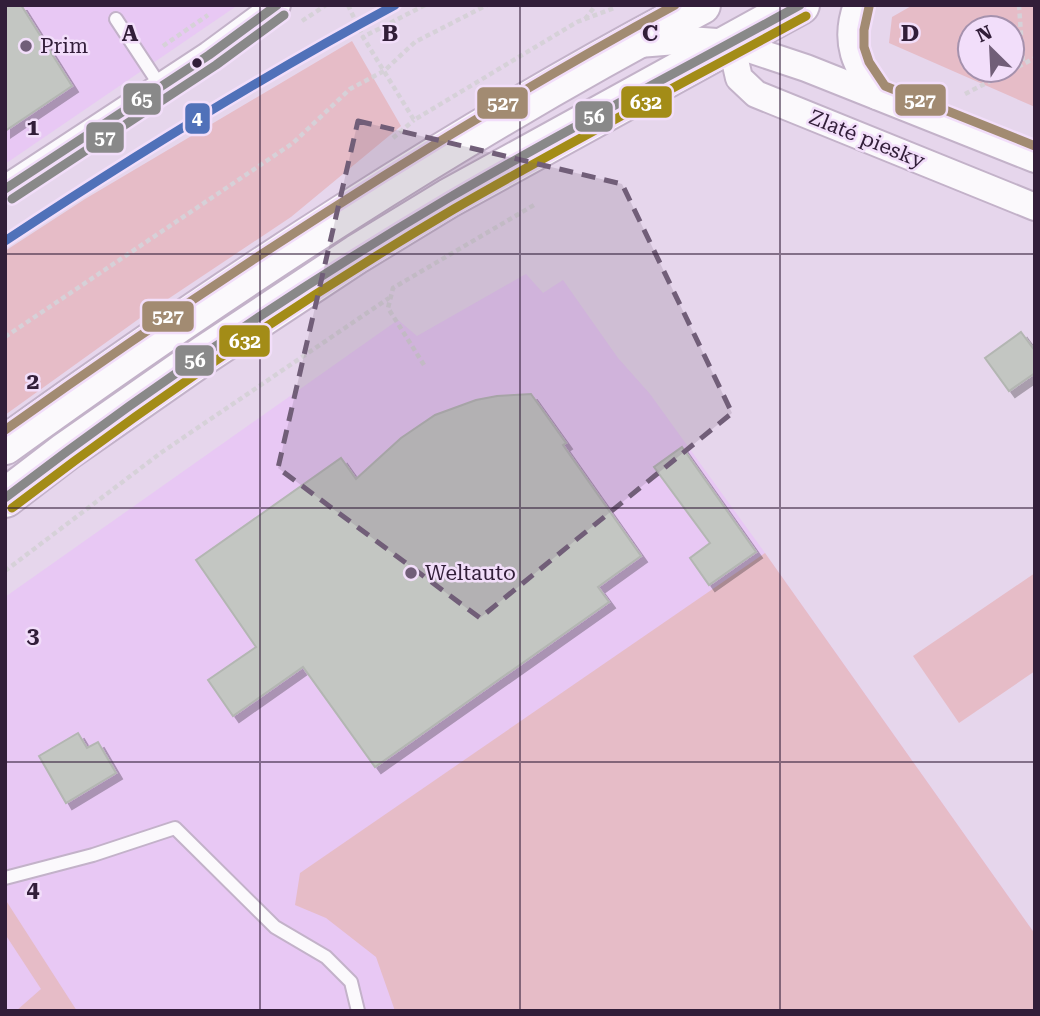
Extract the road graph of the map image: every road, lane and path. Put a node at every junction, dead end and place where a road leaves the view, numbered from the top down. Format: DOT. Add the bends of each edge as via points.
graph roads {
  1 [pos="277,5"];
  2 [pos="348,5"];
  3 [pos="425,5"];
  4 [pos="487,5"];
  5 [pos="596,5"];
  6 [pos="622,5"];
  7 [pos="702,5"];
  8 [pos="758,5"];
  9 [pos="800,5"];
  10 [pos="857,5"];
  11 [pos="116,19"];
  12 [pos="584,19"];
  13 [pos="363,37"];
  14 [pos="731,43"];
  15 [pos="627,45"];
  16 [pos="384,71"];
  17 [pos="984,84"];
  18 [pos="161,88"];
  19 [pos="965,94"];
  20 [pos="877,96"];
  21 [pos="1035,159"];
  22 [pos="5,189"];
  23 [pos="534,205"];
  24 [pos="1035,206"];
  25 [pos="389,298"];
  26 [pos="5,337"];
  27 [pos="424,365"];
  28 [pos="5,445"];
  29 [pos="5,498"];
  30 [pos="5,571"];
  31 [pos="5,878"];
  32 [pos="358,1011"];
  1 -- 18 [label="street"];
  2 -- 13 [label="path"];
  3 -- 13 [label="path"];
  4 -- 16 [label="path" via="415,42"];
  5 -- 12 [label="path"];
  6 -- 12 [label="path"];
  7 -- 15 [label="main road"];
  8 -- 14 [label="street"];
  9 -- 14 [label="main road"];
  10 -- 20 [label="street, Zlaté piesky" via="852,50"];
  11 -- 18 [label="lane"];
  12 -- 16 [label="path" via="414,120"];
  13 -- 16 [label="path"];
  14 -- 15 [label="street, Zlaté piesky" via="688,40"];
  14 -- 20 [label="street, Zlaté piesky"];
  14 -- 24 [label="street, Zlaté piesky" via="739,78 755,94"];
  14 -- 29 [label="main road" via="449,198 306,285"];
  15 -- 28 [label="main road" via="459,140 336,218"];
  16 -- 26 [label="path" via="349,89 293,143"];
  17 -- 19 [label="path"];
  18 -- 22 [label="street"];
  20 -- 21 [label="street, Zlaté piesky"];
  23 -- 25 [label="path" via="393,288"];
  25 -- 27 [label="path" via="388,308"];
  25 -- 30 [label="path" via="162,452"];
  31 -- 32 [label="lane" via="174,828 275,927 326,957 351,982"];
}
